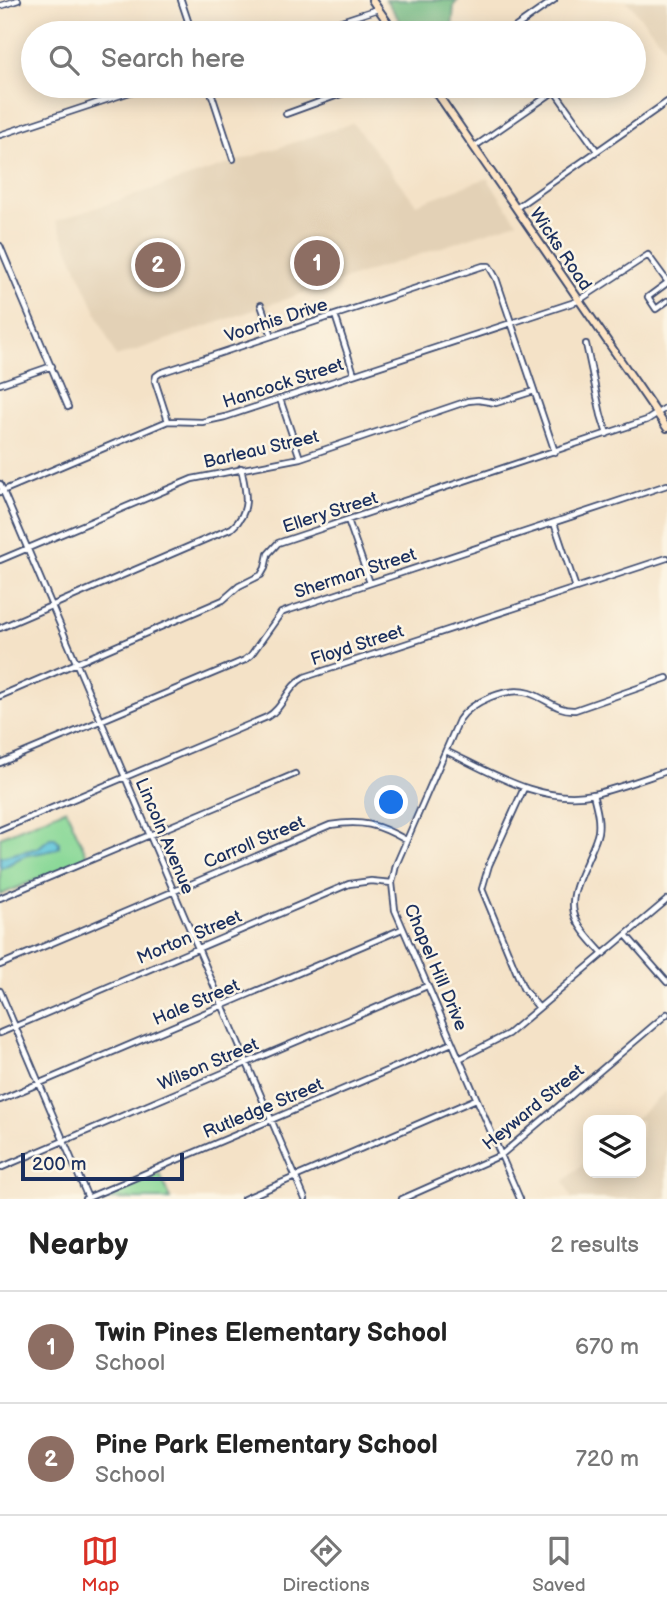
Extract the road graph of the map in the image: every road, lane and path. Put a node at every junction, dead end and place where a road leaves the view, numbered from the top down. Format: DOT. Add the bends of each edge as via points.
graph roads {
  1 [pos="18,0"];
  2 [pos="181,0"];
  3 [pos="372,0"];
  4 [pos="554,0"];
  5 [pos="0,6"];
  6 [pos="378,9"];
  7 [pos="187,21"];
  8 [pos="342,21"];
  9 [pos="386,21"];
  10 [pos="526,21"];
  11 [pos="112,98"];
  12 [pos="213,98"];
  13 [pos="330,98"];
  14 [pos="440,98"];
  15 [pos="540,98"];
  16 [pos="560,98"];
  17 [pos="667,102"];
  18 [pos="286,114"];
  19 [pos="0,135"];
  20 [pos="474,147"];
  21 [pos="597,151"];
  22 [pos="233,159"];
  23 [pos="516,208"];
  24 [pos="0,246"];
  25 [pos="3,259"];
  26 [pos="667,282"];
  27 [pos="578,301"];
  28 [pos="667,301"];
  29 [pos="261,305"];
  30 [pos="335,315"];
  31 [pos="511,322"];
  32 [pos="272,336"];
  33 [pos="586,344"];
  34 [pos="52,366"];
  35 [pos="354,374"];
  36 [pos="0,384"];
  37 [pos="534,391"];
  38 [pos="280,399"];
  39 [pos="68,407"];
  40 [pos="667,407"];
  41 [pos="658,414"];
  42 [pos="168,421"];
  43 [pos="667,428"];
  44 [pos="607,434"];
  45 [pos="555,452"];
  46 [pos="300,458"];
  47 [pos="242,468"];
  48 [pos="0,484"];
  49 [pos="667,485"];
  50 [pos="1,491"];
  51 [pos="348,520"];
  52 [pos="554,523"];
  53 [pos="28,548"];
  54 [pos="667,558"];
  55 [pos="0,560"];
  56 [pos="370,583"];
  57 [pos="576,588"];
  58 [pos="52,606"];
  59 [pos="0,628"];
  60 [pos="76,663"];
  61 [pos="667,678"];
  62 [pos="0,695"];
  63 [pos="101,721"];
  64 [pos="446,751"];
  65 [pos="0,764"];
  66 [pos="667,771"];
  67 [pos="295,774"];
  68 [pos="125,778"];
  69 [pos="524,788"];
  70 [pos="593,794"];
  71 [pos="0,830"];
  72 [pos="150,835"];
  73 [pos="406,840"];
  74 [pos="392,883"];
  75 [pos="174,892"];
  76 [pos="0,898"];
  77 [pos="667,900"];
  78 [pos="402,929"];
  79 [pos="626,935"];
  80 [pos="199,949"];
  81 [pos="603,954"];
  82 [pos="0,965"];
  83 [pos="667,982"];
  84 [pos="427,986"];
  85 [pos="0,991"];
  86 [pos="223,1006"];
  87 [pos="539,1008"];
  88 [pos="667,1014"];
  89 [pos="15,1026"];
  90 [pos="0,1033"];
  91 [pos="452,1043"];
  92 [pos="459,1059"];
  93 [pos="247,1063"];
  94 [pos="39,1083"];
  95 [pos="476,1099"];
  96 [pos="0,1100"];
  97 [pos="272,1120"];
  98 [pos="64,1141"];
  99 [pos="500,1155"];
  100 [pos="0,1168"];
  101 [pos="296,1177"];
  102 [pos="87,1199"];
  103 [pos="244,1199"];
  104 [pos="305,1199"];
  105 [pos="402,1199"];
  106 [pos="520,1199"];
  1 -- 5 [label="street"];
  2 -- 7 [label="street"];
  3 -- 6 [label="main road"];
  4 -- 10 [label="street"];
  6 -- 8 [label="street"];
  6 -- 9 [label="main road"];
  11 -- 19 [label="street"];
  12 -- 22 [label="street"];
  13 -- 18 [label="street"];
  14 -- 20 [label="main road, Wicks Road"];
  15 -- 20 [label="street"];
  16 -- 21 [label="street"];
  17 -- 21 [label="street"];
  20 -- 23 [label="main road, Wicks Road"];
  21 -- 23 [label="street"];
  23 -- 27 [label="main road, Wicks Road"];
  24 -- 25 [label="street"];
  25 -- 34 [label="street"];
  26 -- 27 [label="street, Hancock Street" via="648,255"];
  26 -- 28 [label="street" via="648,297 656,309"];
  27 -- 31 [label="street, Hancock Street"];
  27 -- 41 [label="main road, Wicks Road"];
  29 -- 32 [label="street"];
  30 -- 31 [label="street, Voorhis Drive" via="489,266"];
  30 -- 32 [label="street, Voorhis Drive"];
  30 -- 35 [label="street"];
  31 -- 35 [label="street, Hancock Street"];
  31 -- 37 [label="street"];
  32 -- 42 [label="street, Voorhis Drive" via="156,376"];
  33 -- 44 [label="street"];
  34 -- 36 [label="street"];
  34 -- 39 [label="street"];
  35 -- 38 [label="street, Hancock Street"];
  37 -- 45 [label="street"];
  37 -- 46 [label="street, Barleau Street" via="496,403 468,401"];
  38 -- 42 [label="street, Hancock Street" via="212,421"];
  38 -- 46 [label="street"];
  40 -- 41 [label="street, Ellery Street"];
  41 -- 43 [label="main road, Wicks Road"];
  41 -- 44 [label="street, Ellery Street"];
  42 -- 50 [label="street, Hancock Street"];
  44 -- 45 [label="street, Ellery Street"];
  45 -- 51 [label="street, Ellery Street"];
  46 -- 47 [label="street, Barleau Street"];
  47 -- 53 [label="street, Barleau Street" via="176,485"];
  47 -- 58 [label="street" via="247,502 232,528"];
  48 -- 50 [label="street, Lincoln Avenue"];
  49 -- 52 [label="street, Sherman Street"];
  50 -- 53 [label="street, Lincoln Avenue"];
  51 -- 56 [label="street"];
  51 -- 60 [label="street, Ellery Street" via="278,543 268,554 261,575 223,600"];
  52 -- 56 [label="street, Sherman Street"];
  52 -- 57 [label="street"];
  53 -- 55 [label="street, Barleau Street"];
  53 -- 58 [label="street, Lincoln Avenue"];
  54 -- 57 [label="street, Floyd Street"];
  56 -- 63 [label="street, Sherman Street" via="281,613 245,660"];
  57 -- 68 [label="street, Floyd Street" via="304,677 267,717"];
  58 -- 59 [label="street"];
  58 -- 60 [label="street, Lincoln Avenue"];
  60 -- 62 [label="street, Ellery Street"];
  60 -- 63 [label="street, Lincoln Avenue"];
  61 -- 64 [label="street, Chapel Hill Drive" via="575,710 559,709 516,691 473,704 466,709"];
  63 -- 65 [label="street, Sherman Street"];
  63 -- 68 [label="street, Lincoln Avenue"];
  64 -- 69 [label="street"];
  64 -- 73 [label="street, Chapel Hill Drive"];
  66 -- 70 [label="street"];
  67 -- 72 [label="street"];
  68 -- 71 [label="street, Floyd Street"];
  68 -- 72 [label="street, Lincoln Avenue"];
  69 -- 70 [label="street" via="556,796"];
  69 -- 87 [label="street" via="482,889 523,988"];
  70 -- 81 [label="street" via="598,834 577,882 572,907 581,929"];
  72 -- 75 [label="street, Lincoln Avenue"];
  72 -- 76 [label="street"];
  73 -- 74 [label="street, Chapel Hill Drive"];
  73 -- 75 [label="street, Carroll Street" via="362,822 330,825"];
  74 -- 78 [label="street, Chapel Hill Drive"];
  74 -- 80 [label="street, Morton Street" via="349,884"];
  75 -- 80 [label="street, Lincoln Avenue"];
  75 -- 82 [label="street, Carroll Street"];
  77 -- 79 [label="street"];
  78 -- 84 [label="street, Chapel Hill Drive"];
  78 -- 86 [label="street, Hale Street"];
  79 -- 81 [label="street"];
  79 -- 83 [label="street"];
  80 -- 86 [label="street, Lincoln Avenue"];
  80 -- 89 [label="street, Morton Street"];
  81 -- 87 [label="street"];
  84 -- 91 [label="street, Chapel Hill Drive"];
  84 -- 93 [label="street, Wilson Street"];
  85 -- 89 [label="street"];
  86 -- 93 [label="street, Lincoln Avenue"];
  86 -- 94 [label="street, Hale Street"];
  87 -- 92 [label="street" via="499,1041"];
  88 -- 99 [label="street, Heyward Street"];
  89 -- 90 [label="street, Morton Street"];
  89 -- 94 [label="street"];
  91 -- 92 [label="street, Chapel Hill Drive"];
  91 -- 97 [label="street, Rutledge Street"];
  92 -- 95 [label="street, Chapel Hill Drive"];
  93 -- 97 [label="street, Lincoln Avenue"];
  93 -- 98 [label="street, Wilson Street"];
  94 -- 96 [label="street, Hale Street"];
  94 -- 98 [label="street"];
  95 -- 99 [label="street, Chapel Hill Drive"];
  95 -- 101 [label="street"];
  97 -- 101 [label="street, Lincoln Avenue"];
  97 -- 102 [label="street, Rutledge Street"];
  98 -- 100 [label="street, Wilson Street"];
  98 -- 102 [label="street"];
  99 -- 105 [label="street, Heyward Street"];
  99 -- 106 [label="street, Chapel Hill Drive"];
  101 -- 103 [label="street"];
  101 -- 104 [label="street, Lincoln Avenue"];
}
